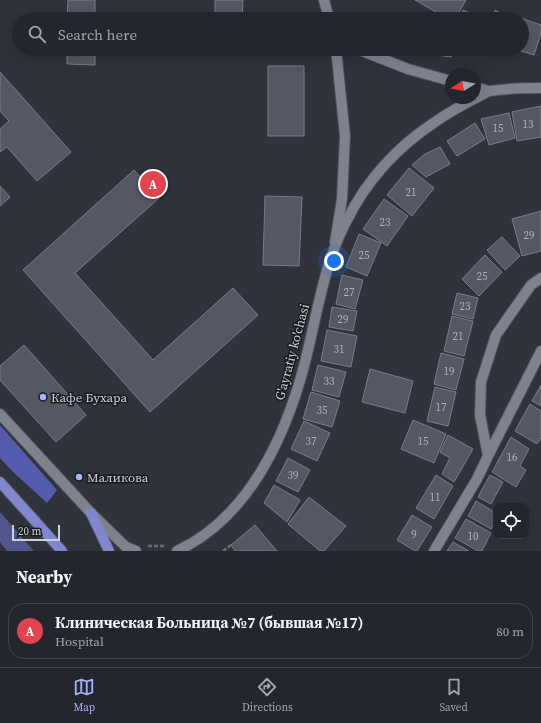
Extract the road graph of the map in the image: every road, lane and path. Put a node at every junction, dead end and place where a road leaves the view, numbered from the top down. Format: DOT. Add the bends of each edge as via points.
graph roads {
  1 [pos="324,0"];
  2 [pos="328,12"];
  3 [pos="337,56"];
  4 [pos="375,56"];
  5 [pos="445,79"];
  6 [pos="541,88"];
  7 [pos="481,89"];
  8 [pos="489,91"];
  9 [pos="334,250"];
  10 [pos="541,278"];
  11 [pos="541,351"];
  12 [pos="0,414"];
  13 [pos="488,456"];
  14 [pos="0,482"];
  15 [pos="91,513"];
  16 [pos="231,545"];
  17 [pos="186,548"];
  18 [pos="129,549"];
  19 [pos="62,551"];
  20 [pos="109,551"];
  21 [pos="136,551"];
  22 [pos="177,551"];
  23 [pos="223,551"];
  24 [pos="434,551"];
  1 -- 2 [label="street"];
  3 -- 9 [label="street, G'ayratiy ko'chasi" via="346,136 342,199"];
  4 -- 5 [label="street"];
  6 -- 8 [label="street, G'ayratiy ko'chasi"];
  7 -- 8 [label="street"];
  8 -- 9 [label="street, G'ayratiy ko'chasi" via="441,118 397,151 361,195 346,220"];
  9 -- 17 [label="street, G'ayratiy ko'chasi" via="319,298 305,366 282,430 245,495 232,511 217,526"];
  10 -- 13 [label="street" via="531,285 496,335 481,382 480,415"];
  11 -- 13 [label="street"];
  12 -- 15 [label="street"];
  13 -- 24 [label="street"];
  14 -- 19 [label="main road"];
  15 -- 18 [label="street"];
  15 -- 20 [label="main road"];
  16 -- 23 [label="path"];
  17 -- 22 [label="street, G'ayratiy ko'chasi"];
  18 -- 21 [label="street"];
}
